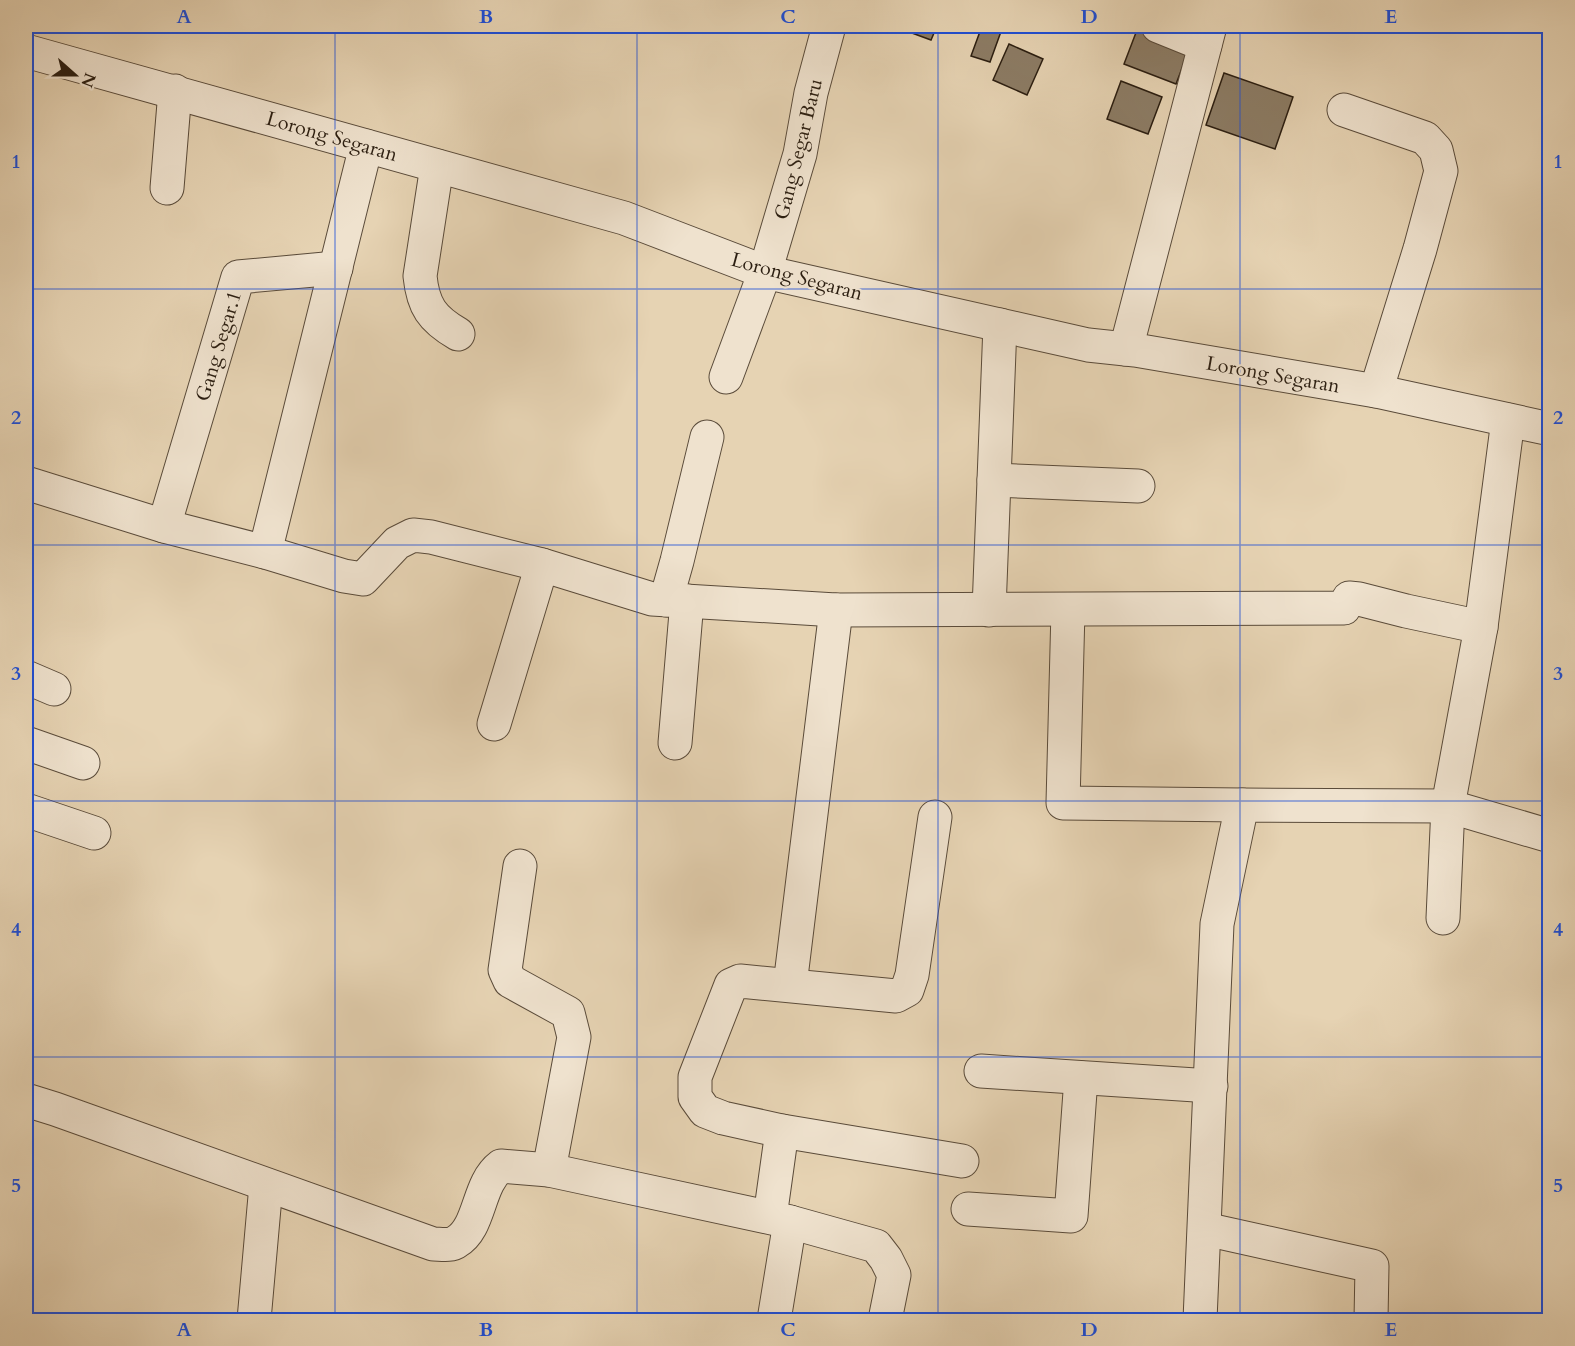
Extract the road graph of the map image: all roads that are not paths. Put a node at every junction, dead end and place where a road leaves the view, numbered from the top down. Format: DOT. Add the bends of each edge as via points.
graph roads {
  1 [pos="829,26"];
  2 [pos="1158,26"];
  3 [pos="1208,35"];
  4 [pos="26,51"];
  5 [pos="175,92"];
  6 [pos="1344,110"];
  7 [pos="366,146"];
  8 [pos="437,166"];
  9 [pos="167,188"];
  10 [pos="336,268"];
  11 [pos="765,272"];
  12 [pos="1000,326"];
  13 [pos="458,334"];
  14 [pos="1126,349"];
  15 [pos="726,376"];
  16 [pos="1376,391"];
  17 [pos="1508,420"];
  18 [pos="1550,429"];
  19 [pos="707,437"];
  20 [pos="994,480"];
  21 [pos="26,483"];
  22 [pos="1138,486"];
  23 [pos="165,526"];
  24 [pos="265,552"];
  25 [pos="542,565"];
  26 [pos="676,601"];
  27 [pos="836,610"];
  28 [pos="989,610"];
  29 [pos="1068,610"];
  30 [pos="1481,627"];
  31 [pos="494,724"];
  32 [pos="26,743"];
  33 [pos="675,743"];
  34 [pos="83,763"];
  35 [pos="1242,805"];
  36 [pos="1448,806"];
  37 [pos="26,810"];
  38 [pos="935,817"];
  39 [pos="94,833"];
  40 [pos="1550,836"];
  41 [pos="520,866"];
  42 [pos="1443,918"];
  43 [pos="790,985"];
  44 [pos="981,1071"];
  45 [pos="1080,1078"];
  46 [pos="1211,1086"];
  47 [pos="26,1100"];
  48 [pos="782,1131"];
  49 [pos="962,1161"];
  50 [pos="549,1170"];
  51 [pos="266,1185"];
  52 [pos="968,1209"];
  53 [pos="780,1220"];
  54 [pos="1205,1229"];
  55 [pos="254,1320"];
  56 [pos="774,1320"];
  57 [pos="885,1320"];
  58 [pos="1200,1320"];
  59 [pos="1371,1320"];
  1 -- 11 [label="street, Gang Segar Baru" via="800,154"];
  2 -- 3 [label="street"];
  3 -- 14 [label="street"];
  4 -- 5 [label="street, Lorong Segaran"];
  5 -- 7 [label="street, Lorong Segaran"];
  5 -- 9 [label="street"];
  6 -- 16 [label="street" via="1425,138 1436,150 1441,171"];
  7 -- 8 [label="street, Lorong Segaran"];
  7 -- 10 [label="street"];
  8 -- 11 [label="street, Lorong Segaran" via="624,218"];
  8 -- 13 [label="street" via="420,276 428,308 442,325"];
  10 -- 23 [label="street, Gang Segar.1" via="238,277"];
  10 -- 24 [label="street"];
  11 -- 12 [label="street, Lorong Segaran"];
  11 -- 15 [label="street, Gang Segar Baru"];
  12 -- 14 [label="street, Lorong Segaran"];
  12 -- 20 [label="street"];
  14 -- 16 [label="street, Lorong Segaran"];
  16 -- 17 [label="street, Lorong Segaran"];
  17 -- 18 [label="street, Lorong Segaran"];
  17 -- 30 [label="street"];
  19 -- 26 [label="street" via="677,561"];
  20 -- 22 [label="street"];
  20 -- 28 [label="street"];
  21 -- 23 [label="street"];
  23 -- 24 [label="street"];
  24 -- 25 [label="street" via="363,579 397,543 413,535"];
  25 -- 26 [label="street" via="652,599"];
  25 -- 31 [label="street"];
  26 -- 27 [label="street"];
  26 -- 33 [label="street"];
  27 -- 28 [label="street"];
  27 -- 43 [label="street"];
  28 -- 29 [label="street"];
  29 -- 30 [label="street" via="1344,608 1349,598"];
  29 -- 35 [label="street" via="1063,804"];
  30 -- 36 [label="street"];
  32 -- 34 [label="street"];
  35 -- 36 [label="street"];
  35 -- 46 [label="street" via="1217,924"];
  36 -- 40 [label="street"];
  36 -- 42 [label="street"];
  37 -- 39 [label="street"];
  38 -- 43 [label="street" via="907,990 896,996"];
  41 -- 50 [label="street" via="505,970 510,981 568,1013 574,1037"];
  43 -- 48 [label="street" via="740,981 731,985 695,1077 695,1097 705,1111"];
  44 -- 45 [label="street"];
  45 -- 46 [label="street"];
  45 -- 52 [label="street" via="1071,1216"];
  46 -- 54 [label="street"];
  47 -- 51 [label="street"];
  48 -- 49 [label="street"];
  48 -- 53 [label="street"];
  50 -- 51 [label="street" via="501,1166 491,1173 468,1232 455,1244 433,1245"];
  50 -- 53 [label="street"];
  51 -- 55 [label="street"];
  53 -- 56 [label="street"];
  53 -- 57 [label="street" via="876,1246 894,1275"];
  54 -- 58 [label="street"];
  54 -- 59 [label="street" via="1372,1266"];
}
